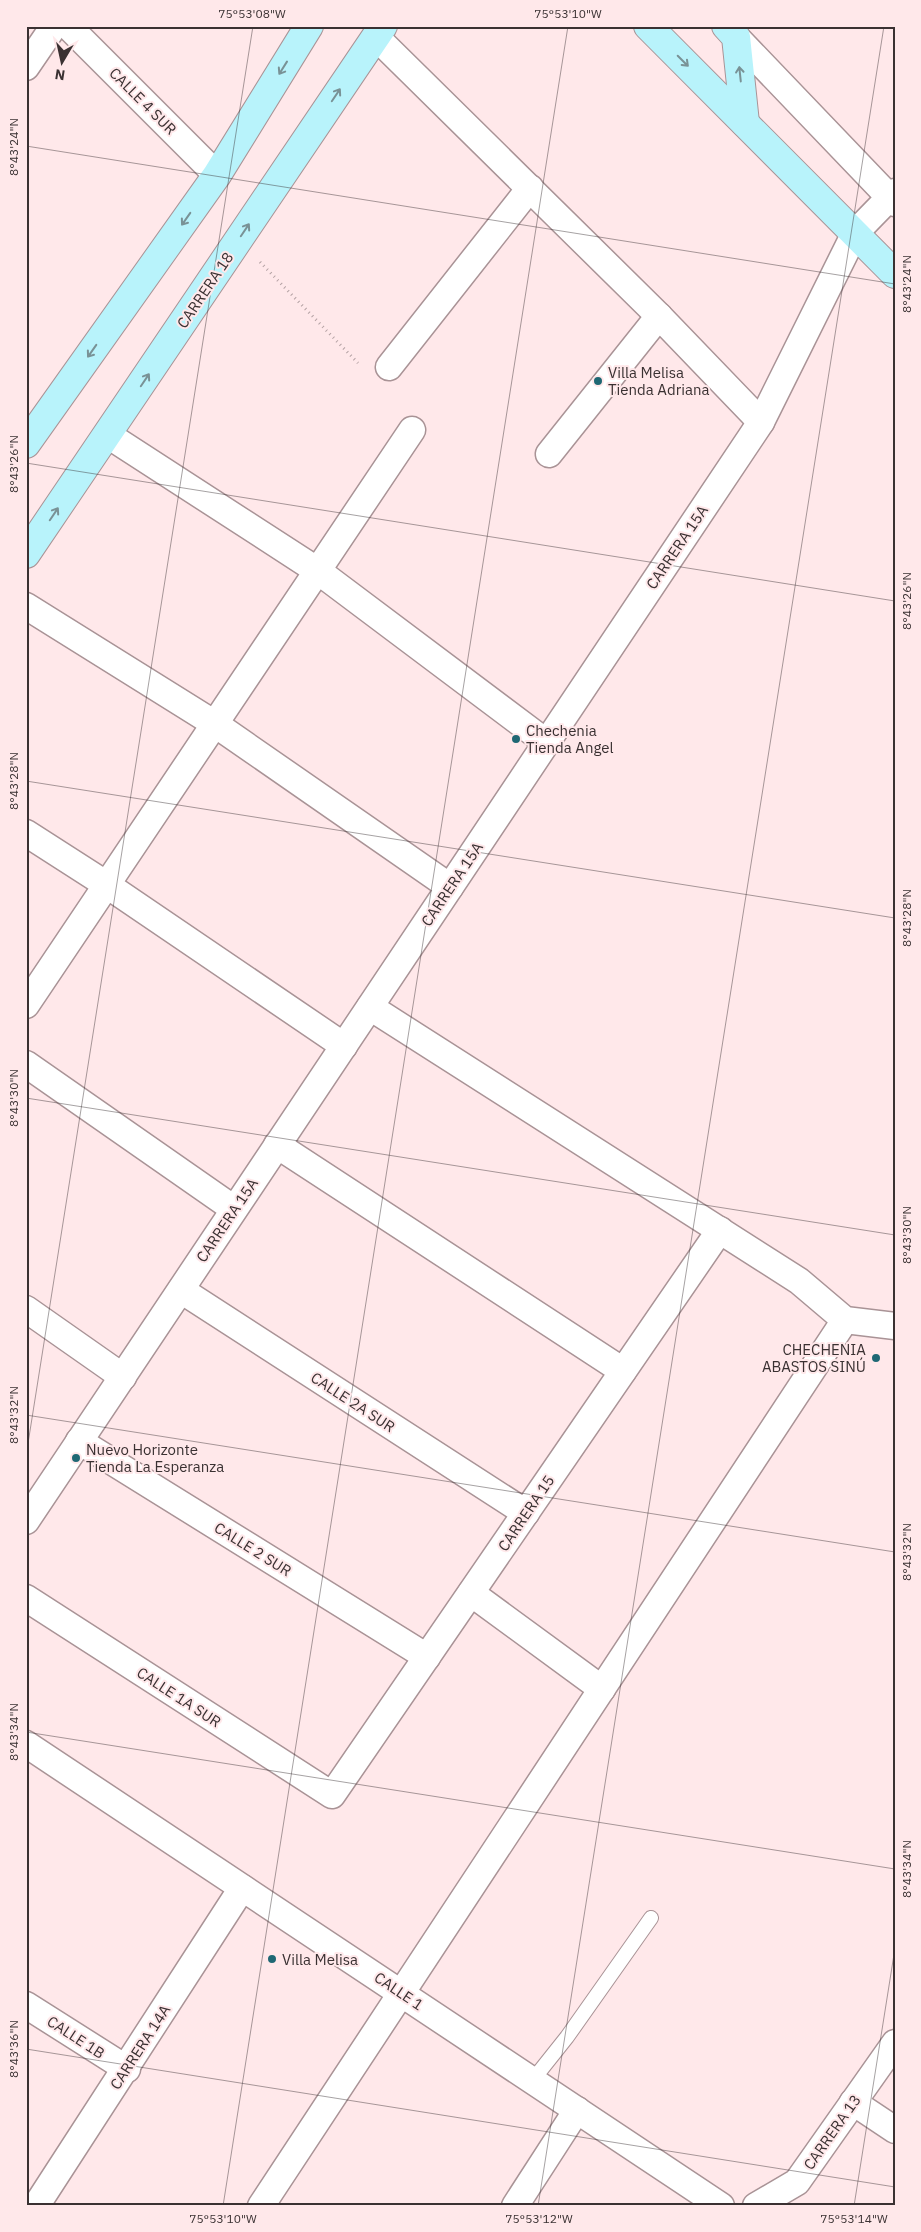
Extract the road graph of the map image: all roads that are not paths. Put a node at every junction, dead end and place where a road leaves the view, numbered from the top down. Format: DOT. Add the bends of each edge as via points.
graph roads {
  1 [pos="54,26"];
  2 [pos="68,26"];
  3 [pos="309,26"];
  4 [pos="648,26"];
  5 [pos="379,31"];
  6 [pos="731,31"];
  7 [pos="26,67"];
  8 [pos="745,123"];
  9 [pos="217,175"];
  10 [pos="530,188"];
  11 [pos="893,197"];
  12 [pos="855,233"];
  13 [pos="895,274"];
  14 [pos="658,316"];
  15 [pos="389,367"];
  16 [pos="761,422"];
  17 [pos="412,430"];
  18 [pos="108,435"];
  19 [pos="26,444"];
  20 [pos="549,454"];
  21 [pos="26,554"];
  22 [pos="318,571"];
  23 [pos="26,606"];
  24 [pos="215,724"];
  25 [pos="547,743"];
  26 [pos="26,833"];
  27 [pos="107,884"];
  28 [pos="450,887"];
  29 [pos="26,1005"];
  30 [pos="370,1007"];
  31 [pos="344,1046"];
  32 [pos="26,1064"];
  33 [pos="277,1145"];
  34 [pos="234,1209"];
  35 [pos="720,1230"];
  36 [pos="181,1290"];
  37 [pos="26,1309"];
  38 [pos="845,1320"];
  39 [pos="895,1326"];
  40 [pos="623,1372"];
  41 [pos="122,1377"];
  42 [pos="80,1441"];
  43 [pos="526,1513"];
  44 [pos="26,1521"];
  45 [pos="471,1593"];
  46 [pos="26,1598"];
  47 [pos="427,1657"];
  48 [pos="602,1689"];
  49 [pos="26,1744"];
  50 [pos="332,1795"];
  51 [pos="242,1888"];
  52 [pos="651,1918"];
  53 [pos="401,1993"];
  54 [pos="26,2004"];
  55 [pos="895,2043"];
  56 [pos="126,2068"];
  57 [pos="532,2081"];
  58 [pos="853,2102"];
  59 [pos="576,2110"];
  60 [pos="895,2130"];
  61 [pos="36,2206"];
  62 [pos="261,2206"];
  63 [pos="515,2206"];
  64 [pos="721,2206"];
  65 [pos="756,2206"];
  1 -- 7 [label="street"];
  2 -- 9 [label="street, CALLE 4 SUR"];
  3 -- 9 [label="street, one-way"];
  4 -- 8 [label="street, one-way"];
  5 -- 10 [label="street"];
  18 -- 5 [label="street, CARRERA 18, one-way"];
  8 -- 6 [label="street, one-way"];
  6 -- 11 [label="street"];
  8 -- 12 [label="street"];
  9 -- 19 [label="street, one-way"];
  10 -- 14 [label="street"];
  10 -- 15 [label="street"];
  11 -- 12 [label="street"];
  12 -- 13 [label="street"];
  12 -- 16 [label="street, CARRERA 15A"];
  14 -- 16 [label="street"];
  14 -- 20 [label="street"];
  16 -- 25 [label="street, CARRERA 15A"];
  17 -- 22 [label="street"];
  21 -- 18 [label="street, CARRERA 18, one-way"];
  18 -- 22 [label="street"];
  22 -- 24 [label="street"];
  22 -- 25 [label="street"];
  23 -- 24 [label="street"];
  24 -- 27 [label="street"];
  24 -- 28 [label="street"];
  25 -- 28 [label="street, CARRERA 15A"];
  26 -- 27 [label="street"];
  27 -- 29 [label="street"];
  27 -- 31 [label="street"];
  28 -- 30 [label="street, CARRERA 15A"];
  30 -- 31 [label="street, CARRERA 15A"];
  30 -- 35 [label="street"];
  31 -- 33 [label="street, CARRERA 15A"];
  32 -- 34 [label="street"];
  33 -- 34 [label="street, CARRERA 15A"];
  33 -- 40 [label="street"];
  34 -- 36 [label="street, CARRERA 15A"];
  35 -- 38 [label="street" via="799,1281"];
  35 -- 40 [label="street, CARRERA 15"];
  36 -- 41 [label="street, CARRERA 15A"];
  36 -- 43 [label="street, CALLE 2A SUR"];
  37 -- 41 [label="street"];
  38 -- 39 [label="street"];
  38 -- 48 [label="street"];
  40 -- 43 [label="street, CARRERA 15"];
  41 -- 42 [label="street, CARRERA 15A"];
  42 -- 44 [label="street, CARRERA 15A"];
  42 -- 47 [label="street, CALLE 2 SUR"];
  43 -- 45 [label="street, CARRERA 15"];
  45 -- 47 [label="street, CARRERA 15"];
  45 -- 48 [label="street"];
  46 -- 50 [label="street, CALLE 1A SUR"];
  47 -- 50 [label="street, CARRERA 15"];
  48 -- 53 [label="street"];
  49 -- 51 [label="street, CALLE 1"];
  51 -- 53 [label="street, CALLE 1"];
  51 -- 56 [label="street, CARRERA 14A"];
  52 -- 57 [label="lane"];
  53 -- 57 [label="street, CALLE 1"];
  53 -- 62 [label="street"];
  54 -- 56 [label="street, CALLE 1B"];
  55 -- 58 [label="street, CARRERA 13"];
  56 -- 61 [label="street, CARRERA 14A"];
  57 -- 59 [label="street, CALLE 1"];
  58 -- 60 [label="street"];
  58 -- 65 [label="street, CARRERA 13" via="797,2182"];
  59 -- 63 [label="street"];
  59 -- 64 [label="street, CALLE 1"];
}
